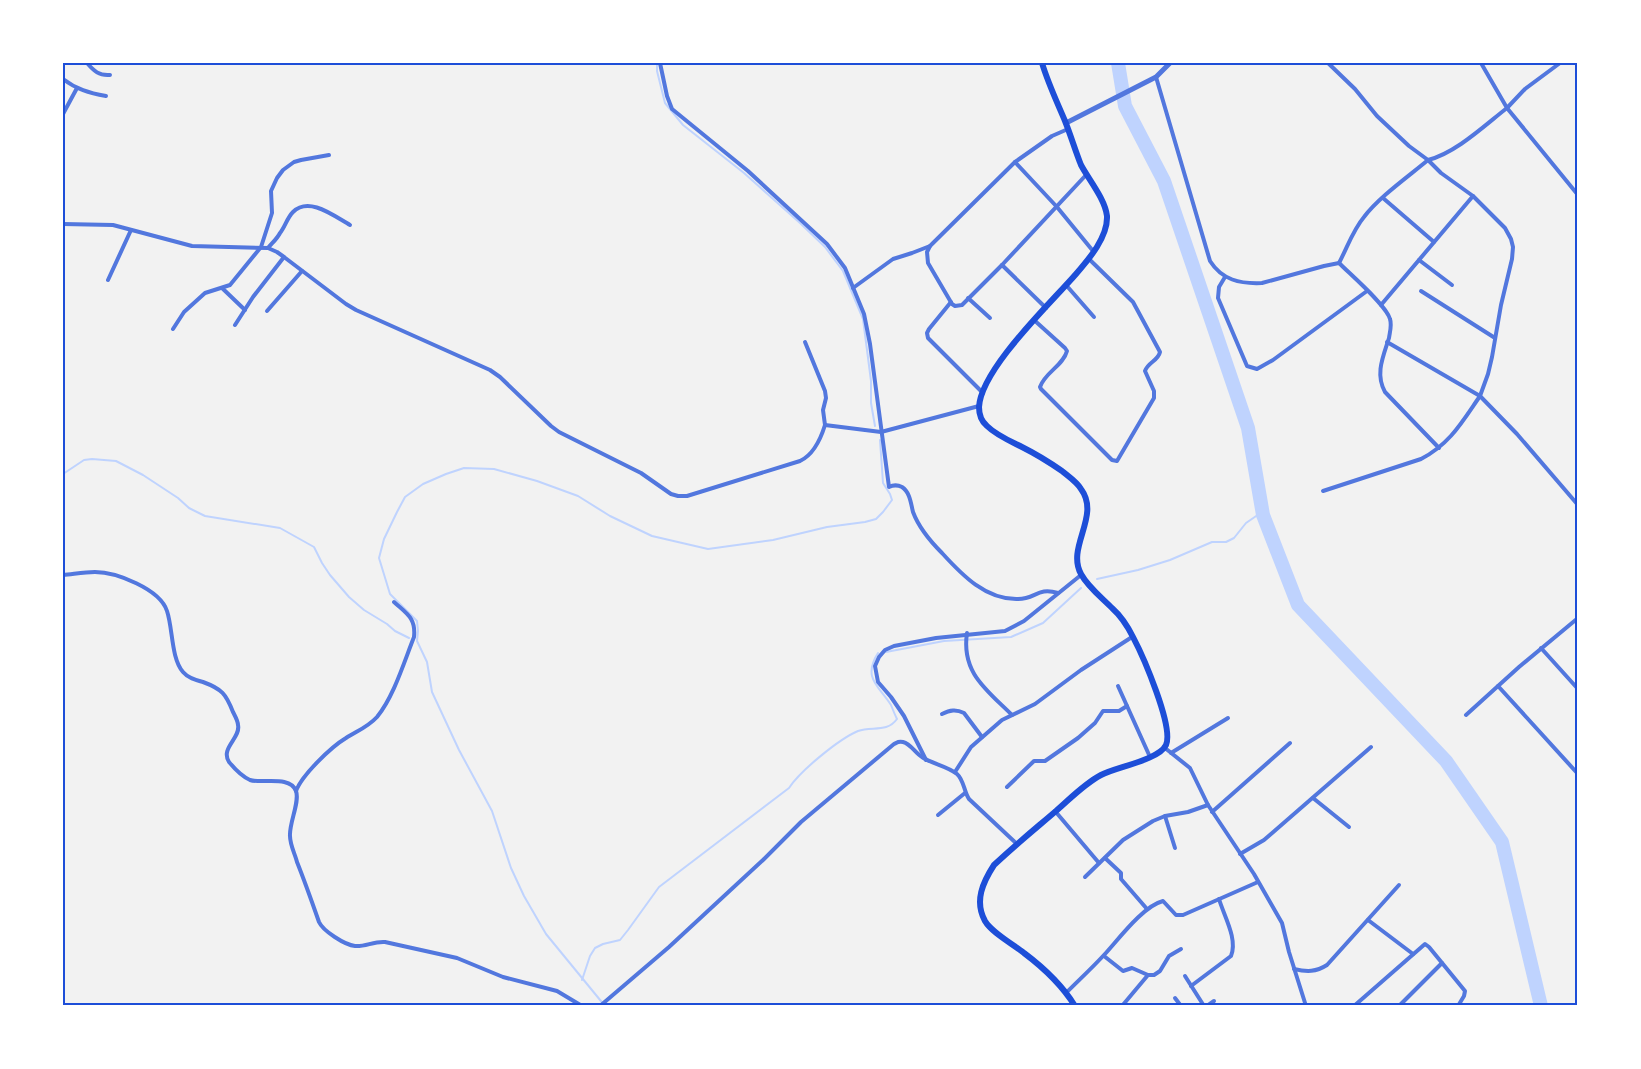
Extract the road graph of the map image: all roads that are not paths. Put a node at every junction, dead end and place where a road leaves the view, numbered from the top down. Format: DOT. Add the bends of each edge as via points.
graph roads {
  1 [pos="87,63"];
  2 [pos="660,63"];
  3 [pos="1042,63"];
  4 [pos="1170,63"];
  5 [pos="1328,63"];
  6 [pos="1480,63"];
  7 [pos="1560,63"];
  8 [pos="110,75"];
  9 [pos="1156,77"];
  10 [pos="63,79"];
  11 [pos="77,88"];
  12 [pos="106,96"];
  13 [pos="1507,108"];
  14 [pos="63,114"];
  15 [pos="1067,126"];
  16 [pos="329,155"];
  17 [pos="1428,160"];
  18 [pos="1014,162"];
  19 [pos="1086,175"];
  20 [pos="1578,195"];
  21 [pos="1473,196"];
  22 [pos="1383,198"];
  23 [pos="1057,207"];
  24 [pos="63,224"];
  25 [pos="350,225"];
  26 [pos="131,230"];
  27 [pos="1434,242"];
  28 [pos="930,246"];
  29 [pos="261,247"];
  30 [pos="268,248"];
  31 [pos="1094,252"];
  32 [pos="284,257"];
  33 [pos="1088,259"];
  34 [pos="1419,260"];
  35 [pos="1339,263"];
  36 [pos="1002,265"];
  37 [pos="302,271"];
  38 [pos="1225,277"];
  39 [pos="108,280"];
  40 [pos="1066,285"];
  41 [pos="1452,285"];
  42 [pos="222,288"];
  43 [pos="853,288"];
  44 [pos="1367,291"];
  45 [pos="1421,291"];
  46 [pos="968,298"];
  47 [pos="951,302"];
  48 [pos="1381,305"];
  49 [pos="1046,308"];
  50 [pos="245,310"];
  51 [pos="267,310"];
  52 [pos="1094,317"];
  53 [pos="990,318"];
  54 [pos="1034,320"];
  55 [pos="235,325"];
  56 [pos="173,329"];
  57 [pos="1496,338"];
  58 [pos="806,342"];
  59 [pos="1387,342"];
  60 [pos="983,393"];
  61 [pos="1480,396"];
  62 [pos="979,406"];
  63 [pos="825,425"];
  64 [pos="881,432"];
  65 [pos="1439,448"];
  66 [pos="1323,491"];
  67 [pos="1578,505"];
  68 [pos="63,575"];
  69 [pos="1081,575"];
  70 [pos="1058,593"];
  71 [pos="394,602"];
  72 [pos="1578,618"];
  73 [pos="967,635"];
  74 [pos="1133,636"];
  75 [pos="1541,648"];
  76 [pos="1498,686"];
  77 [pos="1118,687"];
  78 [pos="1578,688"];
  79 [pos="1127,706"];
  80 [pos="942,714"];
  81 [pos="1466,715"];
  82 [pos="1012,716"];
  83 [pos="1228,718"];
  84 [pos="982,737"];
  85 [pos="1290,743"];
  86 [pos="1371,747"];
  87 [pos="1165,748"];
  88 [pos="1171,753"];
  89 [pos="1150,758"];
  90 [pos="927,760"];
  91 [pos="955,772"];
  92 [pos="1578,774"];
  93 [pos="1006,787"];
  94 [pos="296,791"];
  95 [pos="965,794"];
  96 [pos="1313,798"];
  97 [pos="1208,805"];
  98 [pos="1055,812"];
  99 [pos="1212,812"];
  100 [pos="938,815"];
  101 [pos="1165,816"];
  102 [pos="1349,827"];
  103 [pos="1017,844"];
  104 [pos="1175,848"];
  105 [pos="1240,854"];
  106 [pos="1105,858"];
  107 [pos="1099,863"];
  108 [pos="1085,877"];
  109 [pos="1258,882"];
  110 [pos="1399,885"];
  111 [pos="1219,899"];
  112 [pos="1147,909"];
  113 [pos="1368,920"];
  114 [pos="1181,949"];
  115 [pos="1413,954"];
  116 [pos="1104,956"];
  117 [pos="1442,963"];
  118 [pos="1294,969"];
  119 [pos="1148,975"];
  120 [pos="1185,976"];
  121 [pos="1191,986"];
  122 [pos="1066,993"];
  123 [pos="1175,998"];
  124 [pos="1214,1001"];
  125 [pos="582,1006"];
  126 [pos="600,1006"];
  127 [pos="1075,1006"];
  128 [pos="1122,1006"];
  129 [pos="1181,1006"];
  130 [pos="1206,1006"];
  131 [pos="1306,1006"];
  132 [pos="1354,1006"];
  133 [pos="1399,1006"];
  134 [pos="1458,1006"];
  1 -- 8 [label="street" via="94,72"];
  2 -- 43 [label="street" via="672,109 748,171 827,244 845,268"];
  3 -- 15 [label="main road"];
  4 -- 9 [label="street"];
  5 -- 17 [label="street" via="1377,116"];
  6 -- 13 [label="street"];
  7 -- 13 [label="street"];
  9 -- 15 [label="street"];
  9 -- 38 [label="street" via="1210,261"];
  10 -- 11 [label="street"];
  11 -- 12 [label="street"];
  11 -- 14 [label="street"];
  13 -- 17 [label="street" via="1451,150"];
  13 -- 20 [label="street"];
  15 -- 18 [label="street"];
  15 -- 19 [label="main road"];
  16 -- 29 [label="street" via="294,162 277,178 271,191 272,213"];
  17 -- 21 [label="street"];
  17 -- 22 [label="street"];
  18 -- 23 [label="street"];
  18 -- 28 [label="street"];
  19 -- 23 [label="street"];
  19 -- 31 [label="main road" via="1107,214"];
  21 -- 27 [label="street"];
  21 -- 57 [label="street" via="1505,228 1514,247"];
  22 -- 27 [label="street"];
  22 -- 35 [label="street" via="1364,216"];
  23 -- 31 [label="street"];
  23 -- 36 [label="street"];
  24 -- 26 [label="street" via="113,225"];
  25 -- 30 [label="street" via="323,210 302,206 292,212"];
  26 -- 29 [label="street" via="192,246"];
  26 -- 39 [label="street"];
  27 -- 34 [label="street"];
  28 -- 43 [label="street" via="893,259"];
  28 -- 47 [label="street" via="928,263"];
  29 -- 30 [label="street"];
  29 -- 42 [label="street" via="230,285"];
  30 -- 32 [label="street"];
  31 -- 33 [label="main road"];
  32 -- 37 [label="street"];
  32 -- 50 [label="street"];
  33 -- 40 [label="main road"];
  33 -- 54 [label="street" via="1133,302 1160,352 1145,371 1154,394 1152,401 1117,461 1041,389 1043,380 1067,351"];
  34 -- 41 [label="street"];
  34 -- 48 [label="street"];
  35 -- 38 [label="street" via="1262,283"];
  35 -- 44 [label="street"];
  36 -- 46 [label="street"];
  36 -- 49 [label="street"];
  37 -- 51 [label="street"];
  37 -- 63 [label="street" via="356,310 490,370 559,432 678,496 800,461 810,454"];
  38 -- 44 [label="street" via="1218,298 1246,366 1257,369"];
  40 -- 49 [label="main road"];
  40 -- 52 [label="street"];
  42 -- 50 [label="street"];
  42 -- 56 [label="street" via="205,292"];
  43 -- 64 [label="street" via="870,344"];
  44 -- 48 [label="street"];
  45 -- 57 [label="street"];
  46 -- 47 [label="street" via="958,307"];
  46 -- 53 [label="street"];
  47 -- 60 [label="street" via="929,329 928,338"];
  48 -- 59 [label="street" via="1391,322"];
  49 -- 54 [label="main road"];
  50 -- 55 [label="street"];
  54 -- 60 [label="main road" via="992,371"];
  57 -- 61 [label="street"];
  58 -- 63 [label="street" via="825,391"];
  59 -- 61 [label="street"];
  59 -- 65 [label="street" via="1380,369 1381,384"];
  60 -- 62 [label="main road"];
  61 -- 65 [label="street"];
  61 -- 67 [label="street"];
  62 -- 64 [label="street"];
  62 -- 69 [label="main road" via="986,425 1047,460 1081,488 1088,510 1077,555"];
  63 -- 64 [label="street"];
  64 -- 70 [label="street" via="889,487 894,485 905,491 924,534 966,579 987,592 1010,598 1043,591"];
  65 -- 66 [label="street" via="1421,459"];
  68 -- 94 [label="street" via="116,575 143,586 163,602 180,668 190,678 223,692 238,724 227,751 229,762 249,780 286,783"];
  69 -- 70 [label="street"];
  69 -- 74 [label="main road"];
  70 -- 73 [label="street" via="1005,631"];
  71 -- 94 [label="street" via="415,627 386,702 366,727 345,739 305,774"];
  72 -- 75 [label="street"];
  73 -- 82 [label="street" via="967,656 974,676"];
  73 -- 90 [label="street" via="894,646 885,650 875,666 878,682 904,716"];
  74 -- 82 [label="street"];
  74 -- 87 [label="main road" via="1166,723"];
  75 -- 76 [label="street"];
  75 -- 78 [label="street"];
  76 -- 81 [label="street"];
  76 -- 92 [label="street"];
  77 -- 79 [label="street"];
  79 -- 89 [label="street"];
  79 -- 93 [label="street" via="1119,711 1103,711 1078,738 1045,761 1034,761"];
  80 -- 84 [label="street" via="951,710 964,713"];
  82 -- 84 [label="street"];
  83 -- 88 [label="street"];
  84 -- 91 [label="street"];
  85 -- 99 [label="street"];
  86 -- 96 [label="street"];
  87 -- 88 [label="street"];
  87 -- 89 [label="main road"];
  88 -- 97 [label="street" via="1190,768"];
  89 -- 98 [label="main road" via="1100,776"];
  90 -- 91 [label="street"];
  90 -- 126 [label="street" via="904,742 894,744 801,822 669,947"];
  91 -- 95 [label="street"];
  94 -- 125 [label="street" via="291,844 318,922 326,931 352,946 378,941 457,958 503,977 557,991"];
  95 -- 100 [label="street"];
  95 -- 103 [label="street"];
  96 -- 102 [label="street"];
  96 -- 105 [label="street" via="1264,840"];
  97 -- 99 [label="street"];
  97 -- 101 [label="street"];
  98 -- 103 [label="main road"];
  98 -- 107 [label="street"];
  99 -- 105 [label="street"];
  101 -- 104 [label="street"];
  101 -- 106 [label="street" via="1123,840"];
  103 -- 122 [label="main road" via="993,865 983,882 980,900 985,921"];
  105 -- 109 [label="street"];
  106 -- 107 [label="street"];
  106 -- 112 [label="street"];
  107 -- 108 [label="street"];
  109 -- 111 [label="street"];
  109 -- 118 [label="street" via="1283,926"];
  110 -- 113 [label="street"];
  111 -- 112 [label="street" via="1179,915 1162,901"];
  111 -- 121 [label="street" via="1233,950 1231,956"];
  112 -- 116 [label="street"];
  113 -- 115 [label="street"];
  113 -- 118 [label="street" via="1327,965 1306,972"];
  114 -- 119 [label="street" via="1168,956 1160,971"];
  115 -- 117 [label="street" via="1427,944"];
  115 -- 132 [label="street"];
  116 -- 119 [label="street" via="1123,970 1132,968"];
  116 -- 122 [label="street"];
  117 -- 133 [label="street"];
  117 -- 134 [label="street" via="1465,991"];
  118 -- 131 [label="street"];
  119 -- 128 [label="street"];
  120 -- 121 [label="street"];
  121 -- 130 [label="street"];
  122 -- 127 [label="main road"];
  123 -- 129 [label="street"];
  124 -- 130 [label="street"];
}
